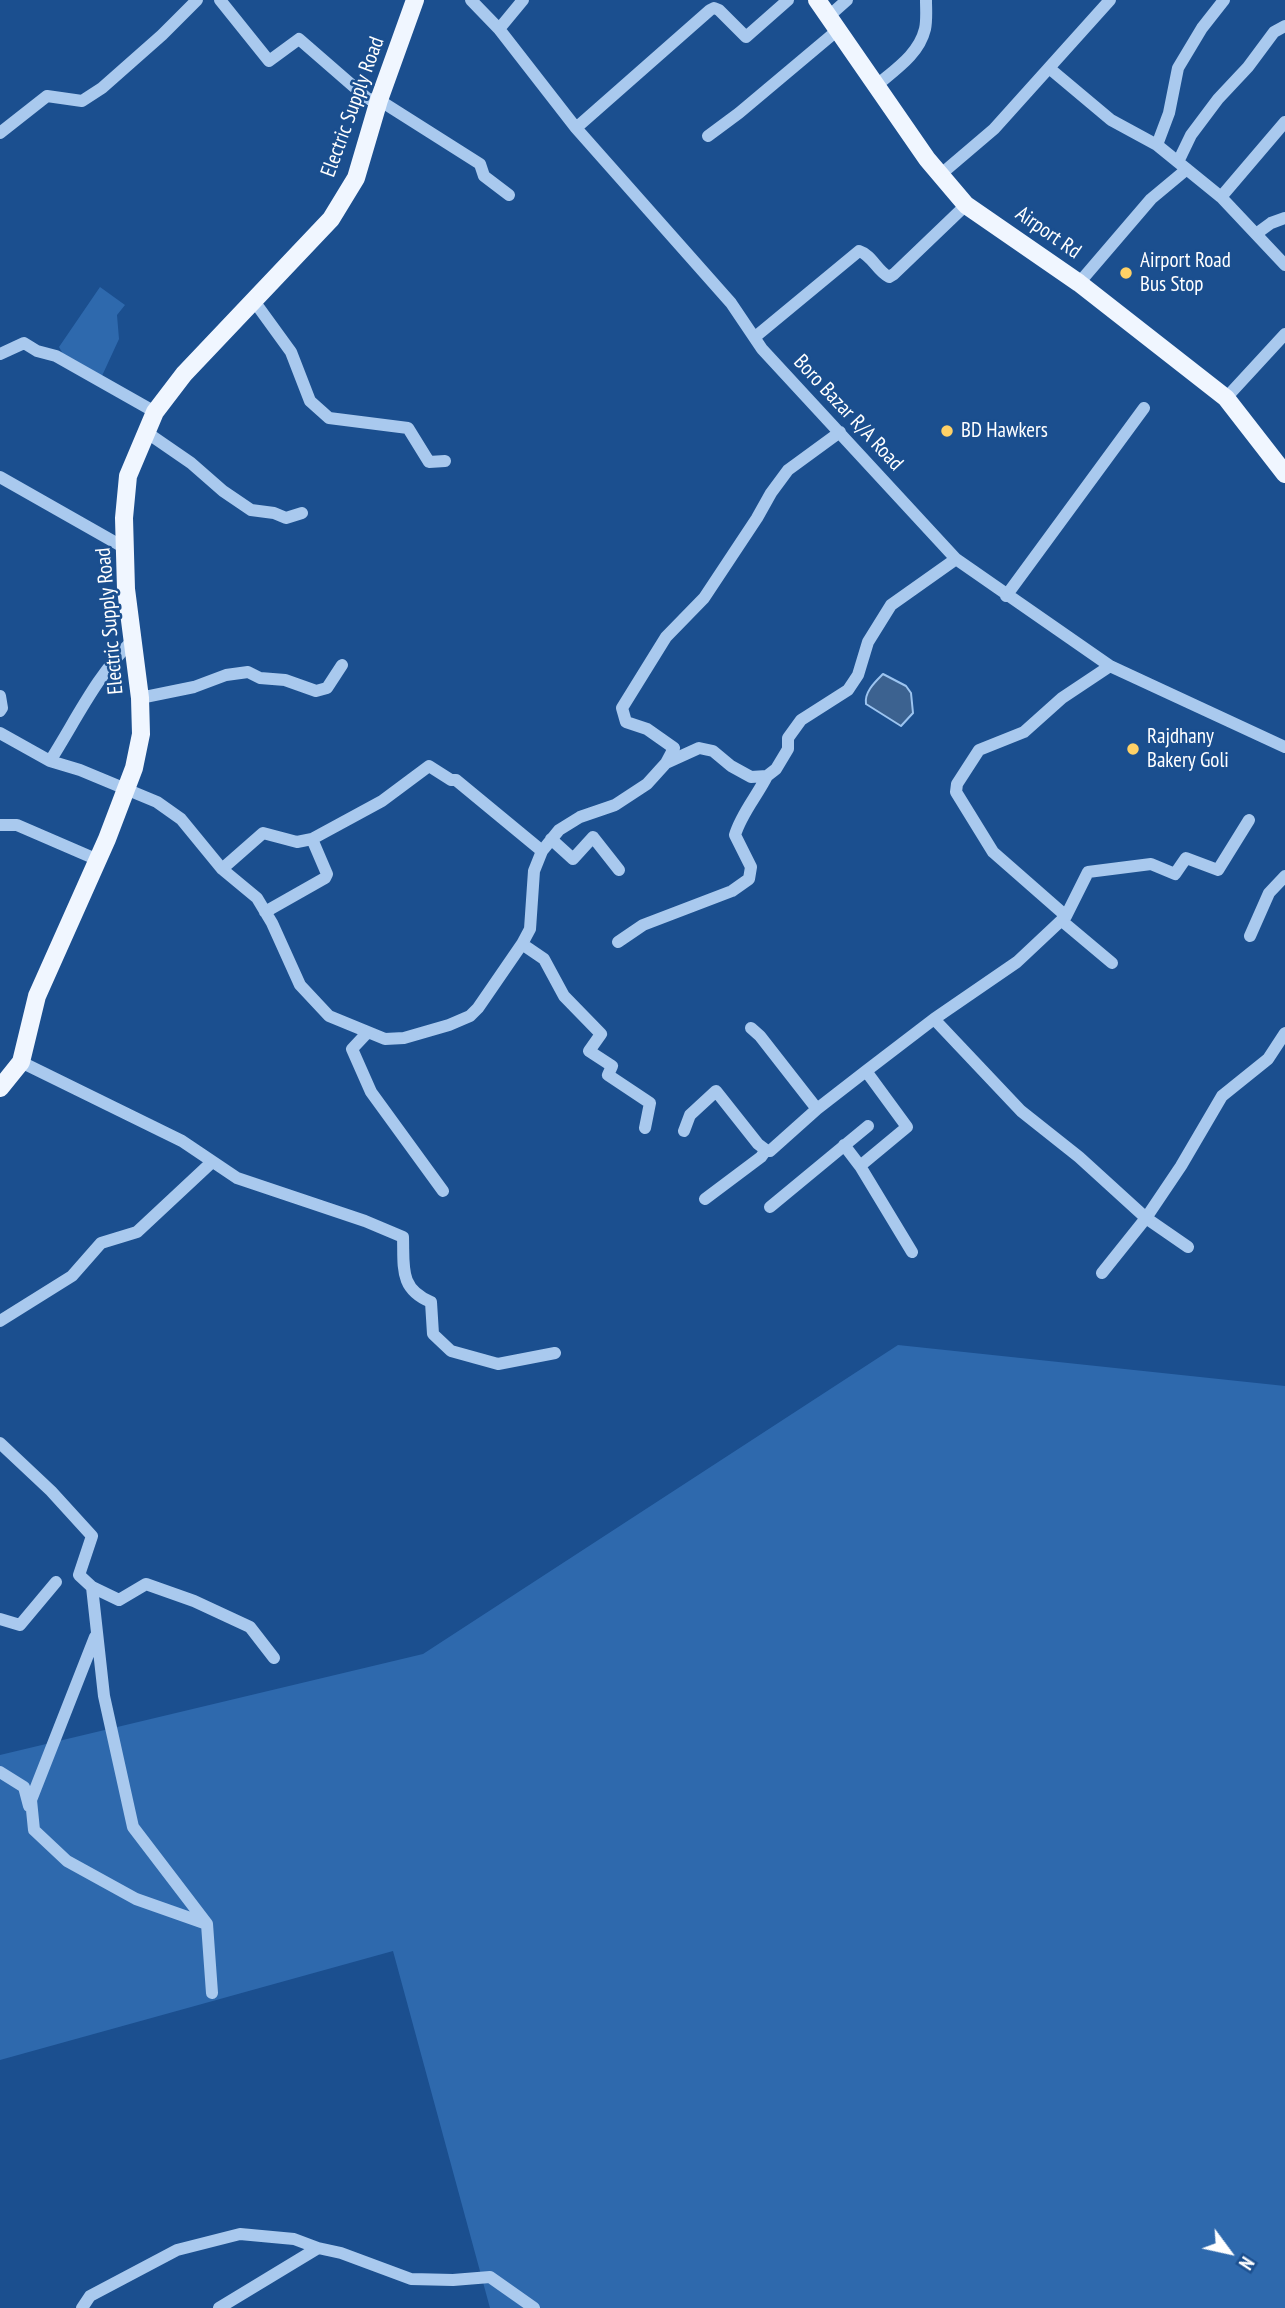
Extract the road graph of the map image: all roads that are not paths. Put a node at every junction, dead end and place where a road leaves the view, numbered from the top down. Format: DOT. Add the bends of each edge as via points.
graph roads {
  1 [pos="197,0"];
  2 [pos="220,0"];
  3 [pos="415,0"];
  4 [pos="471,0"];
  5 [pos="523,0"];
  6 [pos="788,0"];
  7 [pos="817,0"];
  8 [pos="847,0"];
  9 [pos="926,0"];
  10 [pos="1110,0"];
  11 [pos="1224,0"];
  12 [pos="834,23"];
  13 [pos="1285,26"];
  14 [pos="499,29"];
  15 [pos="1049,68"];
  16 [pos="877,85"];
  17 [pos="379,100"];
  18 [pos="1285,122"];
  19 [pos="576,128"];
  20 [pos="0,132"];
  21 [pos="708,136"];
  22 [pos="1157,145"];
  23 [pos="1182,165"];
  24 [pos="940,175"];
  25 [pos="509,195"];
  26 [pos="1221,197"];
  27 [pos="966,205"];
  28 [pos="1285,218"];
  29 [pos="1256,234"];
  30 [pos="1285,265"];
  31 [pos="1079,283"];
  32 [pos="254,301"];
  33 [pos="1285,334"];
  34 [pos="755,337"];
  35 [pos="0,354"];
  36 [pos="1226,398"];
  37 [pos="1144,408"];
  38 [pos="155,412"];
  39 [pos="146,432"];
  40 [pos="840,432"];
  41 [pos="445,461"];
  42 [pos="1285,474"];
  43 [pos="0,477"];
  44 [pos="302,513"];
  45 [pos="125,548"];
  46 [pos="956,559"];
  47 [pos="1006,596"];
  48 [pos="132,641"];
  49 [pos="342,665"];
  50 [pos="1110,666"];
  51 [pos="0,696"];
  52 [pos="140,698"];
  53 [pos="0,711"];
  54 [pos="0,733"];
  55 [pos="1285,747"];
  56 [pos="50,761"];
  57 [pos="666,763"];
  58 [pos="767,776"];
  59 [pos="126,789"];
  60 [pos="1250,820"];
  61 [pos="0,825"];
  62 [pos="312,839"];
  63 [pos="551,839"];
  64 [pos="542,851"];
  65 [pos="98,860"];
  66 [pos="222,869"];
  67 [pos="619,870"];
  68 [pos="1285,876"];
  69 [pos="265,912"];
  70 [pos="1064,918"];
  71 [pos="1250,936"];
  72 [pos="618,942"];
  73 [pos="522,944"];
  74 [pos="1112,962"];
  75 [pos="934,1019"];
  76 [pos="751,1028"];
  77 [pos="367,1033"];
  78 [pos="1285,1033"];
  79 [pos="21,1062"];
  80 [pos="866,1071"];
  81 [pos="0,1088"];
  82 [pos="817,1109"];
  83 [pos="868,1126"];
  84 [pos="645,1128"];
  85 [pos="684,1131"];
  86 [pos="844,1145"];
  87 [pos="766,1150"];
  88 [pos="212,1163"];
  89 [pos="860,1166"];
  90 [pos="443,1191"];
  91 [pos="705,1199"];
  92 [pos="770,1207"];
  93 [pos="1146,1218"];
  94 [pos="1188,1247"];
  95 [pos="912,1252"];
  96 [pos="1102,1273"];
  97 [pos="0,1321"];
  98 [pos="555,1353"];
  99 [pos="0,1443"];
  100 [pos="56,1582"];
  101 [pos="92,1587"];
  102 [pos="0,1619"];
  103 [pos="97,1633"];
  104 [pos="274,1658"];
  105 [pos="0,1772"];
  106 [pos="34,1830"];
  107 [pos="207,1924"];
  108 [pos="212,1993"];
  109 [pos="318,2248"];
  110 [pos="82,2308"];
  111 [pos="219,2308"];
  112 [pos="534,2308"];
  1 -- 20 [label="street" via="102,88 82,101 47,96"];
  2 -- 17 [label="street" via="269,61 299,39 368,99"];
  3 -- 17 [label="main road, Electric Supply Road"];
  4 -- 14 [label="street, Boro Bazar R/A Road"];
  5 -- 14 [label="street"];
  6 -- 19 [label="street" via="746,37 719,10 710,10"];
  7 -- 12 [label="main road, Airport Rd"];
  8 -- 12 [label="street"];
  9 -- 16 [label="street" via="919,44"];
  10 -- 15 [label="street"];
  11 -- 22 [label="street" via="1178,68"];
  12 -- 16 [label="main road, Airport Rd"];
  12 -- 21 [label="street"];
  13 -- 23 [label="street" via="1274,32 1191,135"];
  14 -- 19 [label="street, Boro Bazar R/A Road"];
  15 -- 22 [label="street" via="1111,120"];
  15 -- 24 [label="street" via="994,129"];
  16 -- 24 [label="main road, Airport Rd"];
  17 -- 25 [label="street" via="480,164 484,176"];
  17 -- 32 [label="main road, Electric Supply Road" via="356,178 331,219"];
  18 -- 26 [label="street"];
  19 -- 34 [label="street, Boro Bazar R/A Road" via="731,303"];
  22 -- 23 [label="street"];
  23 -- 26 [label="street"];
  23 -- 31 [label="street"];
  24 -- 27 [label="main road, Airport Rd"];
  26 -- 29 [label="street"];
  27 -- 31 [label="main road, Airport Rd"];
  27 -- 34 [label="street" via="894,274 883,274 859,251"];
  28 -- 29 [label="street"];
  29 -- 30 [label="street"];
  31 -- 36 [label="main road, Airport Rd"];
  32 -- 38 [label="main road, Electric Supply Road" via="184,373"];
  32 -- 41 [label="street" via="290,352 310,401 329,418 408,428 429,462"];
  33 -- 36 [label="street"];
  34 -- 40 [label="street, Boro Bazar R/A Road"];
  35 -- 38 [label="street" via="24,343"];
  36 -- 42 [label="main road, Airport Rd"];
  37 -- 47 [label="street"];
  38 -- 39 [label="main road, Electric Supply Road"];
  39 -- 44 [label="street" via="251,510 286,517"];
  39 -- 45 [label="main road, Electric Supply Road" via="128,476"];
  40 -- 46 [label="street, Boro Bazar R/A Road"];
  40 -- 57 [label="street" via="788,470 704,598 666,637 622,708 626,722 647,729 674,748"];
  43 -- 45 [label="street"];
  45 -- 48 [label="main road, Electric Supply Road"];
  46 -- 47 [label="street, Boro Bazar R/A Road"];
  46 -- 58 [label="street" via="891,605 868,642 848,690 801,720 776,769"];
  47 -- 50 [label="street, Boro Bazar R/A Road"];
  48 -- 52 [label="main road, Electric Supply Road"];
  48 -- 56 [label="street" via="114,658"];
  49 -- 52 [label="street" via="327,688 316,691 248,673"];
  50 -- 55 [label="street, Boro Bazar R/A Road"];
  50 -- 70 [label="street" via="1062,698 1024,732 979,750 957,784 956,792 993,852"];
  51 -- 53 [label="street"];
  52 -- 59 [label="main road, Electric Supply Road" via="141,734"];
  54 -- 56 [label="street"];
  56 -- 59 [label="street"];
  57 -- 58 [label="street" via="699,748 713,751 751,777"];
  57 -- 63 [label="street" via="647,784 615,806 580,817"];
  58 -- 72 [label="street" via="735,835 751,867 749,879 732,891 643,925"];
  59 -- 65 [label="main road, Electric Supply Road"];
  59 -- 66 [label="street" via="181,819"];
  60 -- 70 [label="street" via="1218,870 1186,858 1175,874 1151,864 1088,872"];
  61 -- 65 [label="street" via="17,825"];
  62 -- 64 [label="street" via="382,801 429,766 456,780"];
  62 -- 66 [label="street" via="297,842 264,833"];
  62 -- 69 [label="street" via="325,878"];
  63 -- 64 [label="street"];
  63 -- 67 [label="street" via="573,859 593,837"];
  64 -- 73 [label="street" via="534,871 530,929"];
  65 -- 79 [label="main road, Electric Supply Road" via="37,996"];
  66 -- 69 [label="street" via="257,898"];
  68 -- 71 [label="street" via="1269,893"];
  69 -- 77 [label="street" via="299,985 329,1016"];
  70 -- 74 [label="street"];
  70 -- 75 [label="street" via="1017,961"];
  73 -- 77 [label="street" via="470,1016 404,1038 385,1039"];
  73 -- 84 [label="street" via="544,960 564,996 601,1034 589,1051 612,1066 608,1075 650,1103"];
  75 -- 80 [label="street"];
  75 -- 93 [label="street" via="1021,1111"];
  76 -- 82 [label="street"];
  77 -- 90 [label="street" via="352,1049 371,1092"];
  78 -- 93 [label="street" via="1269,1059 1222,1096"];
  79 -- 81 [label="main road, Electric Supply Road"];
  79 -- 88 [label="street" via="182,1140"];
  80 -- 82 [label="street"];
  80 -- 89 [label="street" via="907,1127"];
  82 -- 87 [label="street" via="771,1151"];
  83 -- 86 [label="street"];
  85 -- 87 [label="street" via="690,1115 716,1091"];
  86 -- 89 [label="street"];
  86 -- 92 [label="street"];
  87 -- 91 [label="street"];
  88 -- 97 [label="street" via="137,1232 101,1243 72,1276"];
  88 -- 98 [label="street" via="237,1178 403,1237 404,1275 416,1296 431,1302 433,1334 451,1351 498,1364"];
  89 -- 95 [label="street"];
  93 -- 94 [label="street"];
  93 -- 96 [label="street"];
  99 -- 101 [label="street" via="92,1536 79,1575"];
  100 -- 102 [label="street" via="20,1625"];
  101 -- 103 [label="street"];
  101 -- 104 [label="street" via="119,1600 146,1584 194,1601 250,1627"];
  103 -- 106 [label="street" via="32,1800"];
  103 -- 107 [label="street" via="104,1696 134,1827"];
  105 -- 106 [label="street" via="24,1787"];
  106 -- 107 [label="street" via="66,1861 136,1899"];
  107 -- 108 [label="street"];
  109 -- 110 [label="street" via="294,2239 240,2234 177,2250 90,2296"];
  109 -- 111 [label="street"];
  109 -- 112 [label="street" via="411,2279 490,2277"];
}
